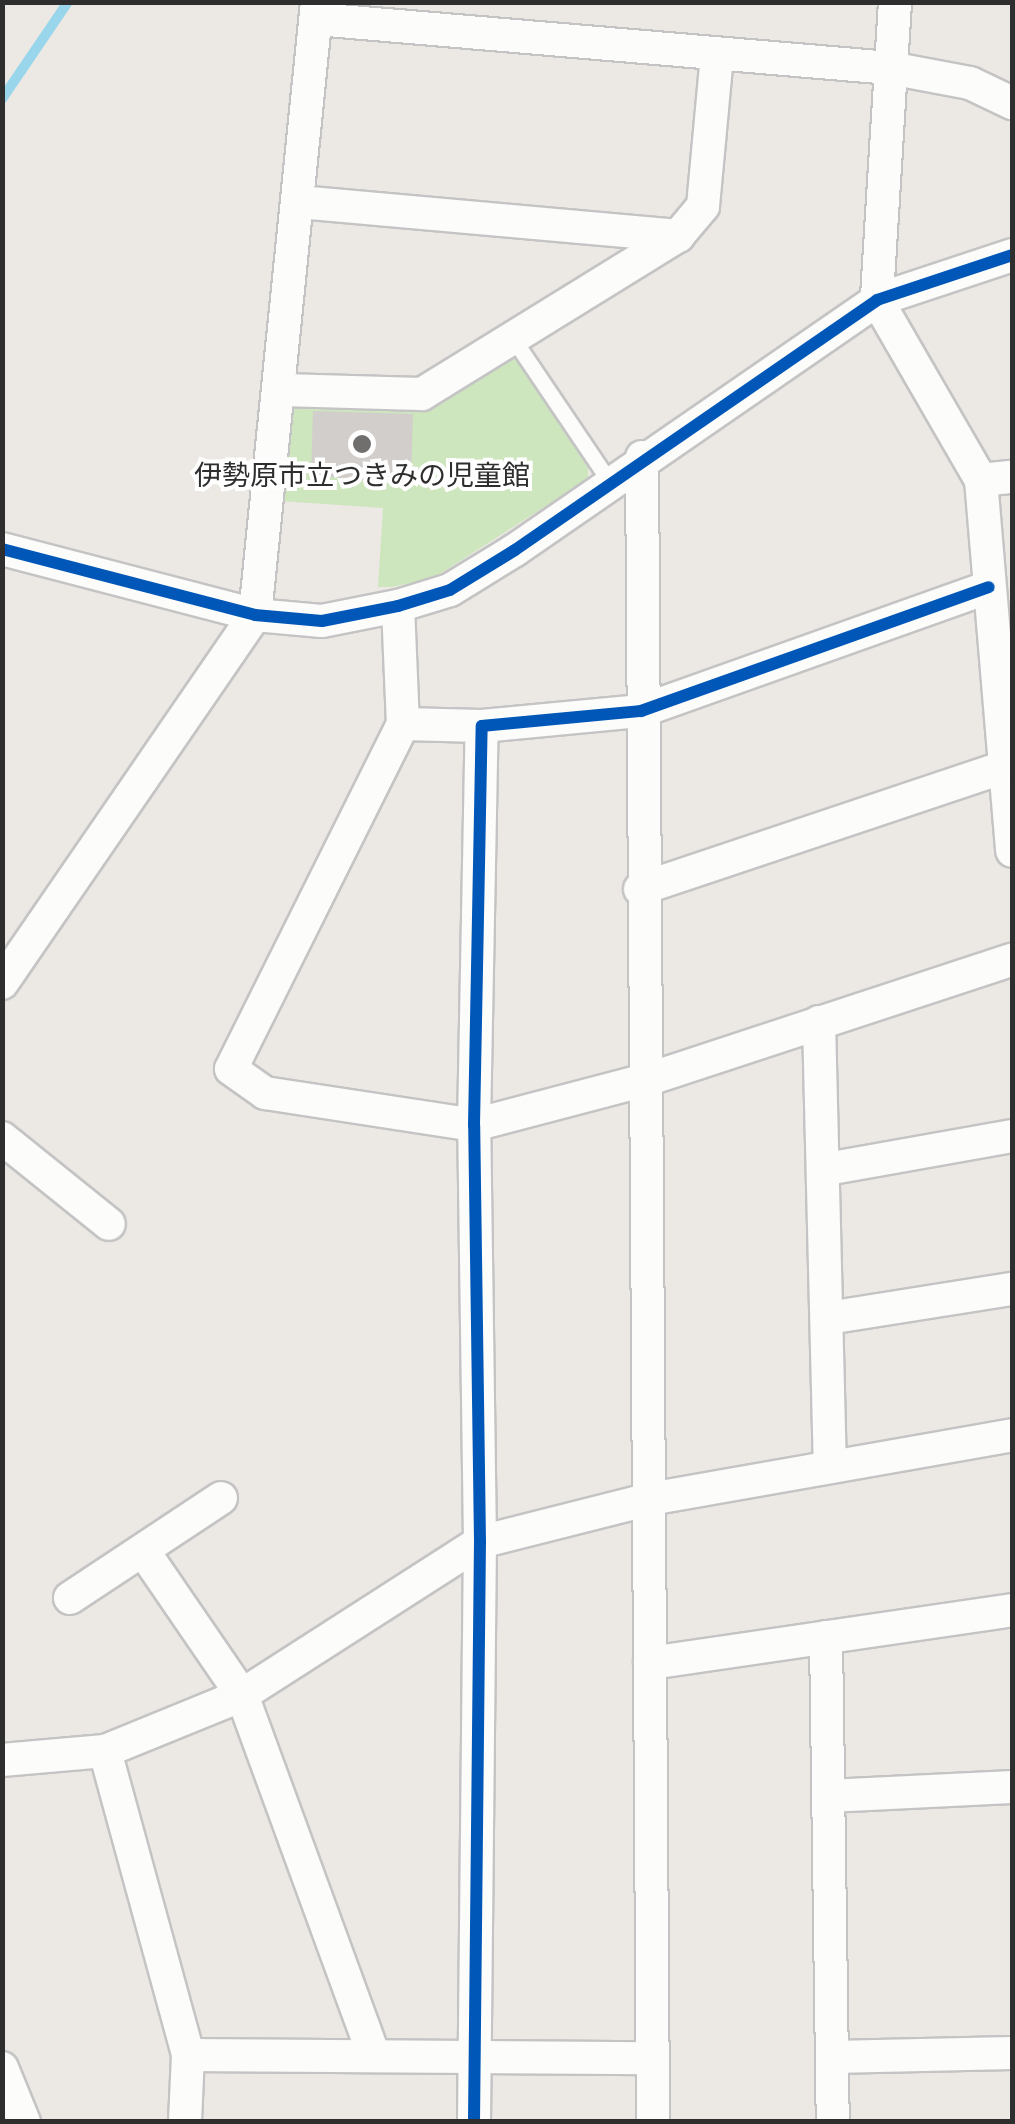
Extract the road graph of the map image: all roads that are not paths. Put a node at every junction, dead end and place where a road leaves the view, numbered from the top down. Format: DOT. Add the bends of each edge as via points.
graph roads {
  1 [pos="894,2"];
  2 [pos="316,11"];
  3 [pos="717,54"];
  4 [pos="890,68"];
  5 [pos="1012,103"];
  6 [pos="299,202"];
  7 [pos="678,236"];
  8 [pos="1012,255"];
  9 [pos="877,300"];
  10 [pos="514,340"];
  11 [pos="281,390"];
  12 [pos="642,457"];
  13 [pos="997,478"];
  14 [pos="609,481"];
  15 [pos="2,549"];
  16 [pos="989,587"];
  17 [pos="398,606"];
  18 [pos="255,615"];
  19 [pos="641,711"];
  20 [pos="403,724"];
  21 [pos="482,726"];
  22 [pos="1005,767"];
  23 [pos="1012,852"];
  24 [pos="640,889"];
  25 [pos="1012,960"];
  26 [pos="2,982"];
  27 [pos="819,1022"];
  28 [pos="649,1079"];
  29 [pos="474,1125"];
  30 [pos="1012,1136"];
  31 [pos="2,1138"];
  32 [pos="827,1169"];
  33 [pos="108,1224"];
  34 [pos="1012,1289"];
  35 [pos="828,1318"];
  36 [pos="1012,1435"];
  37 [pos="830,1467"];
  38 [pos="221,1498"];
  39 [pos="650,1499"];
  40 [pos="480,1542"];
  41 [pos="144,1552"];
  42 [pos="70,1598"];
  43 [pos="1012,1610"];
  44 [pos="826,1637"];
  45 [pos="650,1663"];
  46 [pos="242,1695"];
  47 [pos="105,1750"];
  48 [pos="2,1760"];
  49 [pos="1012,1786"];
  50 [pos="828,1796"];
  51 [pos="1012,2054"];
  52 [pos="188,2056"];
  53 [pos="374,2056"];
  54 [pos="832,2057"];
  55 [pos="652,2058"];
  56 [pos="474,2059"];
  57 [pos="2,2068"];
  58 [pos="24,2122"];
  59 [pos="185,2122"];
  60 [pos="474,2122"];
  61 [pos="652,2122"];
  62 [pos="833,2122"];
  1 -- 4 [label="street"];
  2 -- 3 [label="street"];
  2 -- 6 [label="street"];
  3 -- 4 [label="street"];
  3 -- 7 [label="street" via="703,206"];
  4 -- 5 [label="street" via="970,83"];
  4 -- 9 [label="street"];
  6 -- 7 [label="street"];
  6 -- 11 [label="street"];
  7 -- 10 [label="street"];
  8 -- 9 [label="street"];
  9 -- 12 [label="street"];
  9 -- 13 [label="street"];
  10 -- 11 [label="street" via="422,394"];
  10 -- 14 [label="lane"];
  11 -- 18 [label="street"];
  12 -- 14 [label="street"];
  12 -- 19 [label="street"];
  13 -- 16 [label="street"];
  14 -- 17 [label="street" via="450,590"];
  15 -- 18 [label="street"];
  16 -- 19 [label="street"];
  16 -- 22 [label="street"];
  17 -- 18 [label="street" via="322,621"];
  17 -- 20 [label="street"];
  18 -- 26 [label="street"];
  19 -- 21 [label="street"];
  19 -- 24 [label="street"];
  20 -- 21 [label="street"];
  20 -- 29 [label="street" via="230,1069 266,1093"];
  21 -- 29 [label="street"];
  22 -- 23 [label="street"];
  22 -- 24 [label="street"];
  24 -- 28 [label="street"];
  25 -- 27 [label="street"];
  27 -- 28 [label="street"];
  27 -- 32 [label="street"];
  28 -- 29 [label="street"];
  28 -- 39 [label="street"];
  29 -- 40 [label="street"];
  30 -- 32 [label="street"];
  31 -- 33 [label="street"];
  32 -- 35 [label="street"];
  34 -- 35 [label="street"];
  35 -- 37 [label="street"];
  36 -- 37 [label="street"];
  37 -- 39 [label="street"];
  38 -- 41 [label="street"];
  39 -- 40 [label="street"];
  39 -- 45 [label="street"];
  40 -- 46 [label="street"];
  40 -- 56 [label="street"];
  41 -- 42 [label="street"];
  41 -- 46 [label="street"];
  43 -- 44 [label="street"];
  44 -- 45 [label="street"];
  44 -- 50 [label="street"];
  45 -- 55 [label="street"];
  46 -- 47 [label="street"];
  46 -- 53 [label="street"];
  47 -- 48 [label="street"];
  47 -- 52 [label="street"];
  49 -- 50 [label="street"];
  50 -- 54 [label="street"];
  51 -- 54 [label="street"];
  52 -- 53 [label="street"];
  52 -- 59 [label="street"];
  53 -- 56 [label="street"];
  54 -- 62 [label="street"];
  55 -- 56 [label="street"];
  55 -- 61 [label="street"];
  56 -- 60 [label="street"];
  57 -- 58 [label="street"];
}
